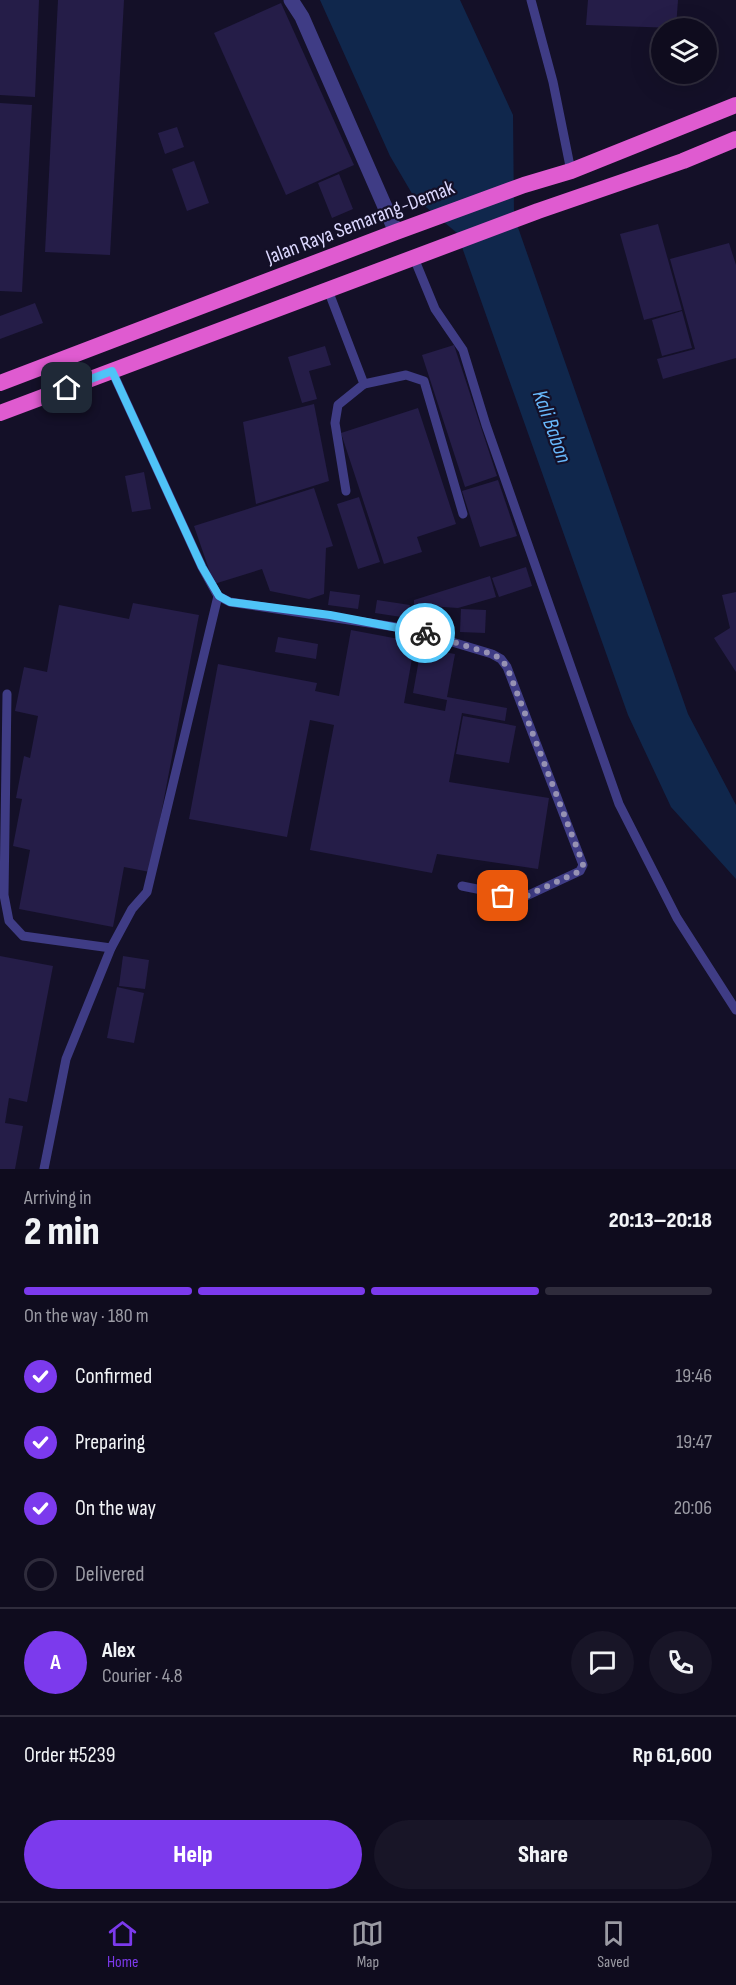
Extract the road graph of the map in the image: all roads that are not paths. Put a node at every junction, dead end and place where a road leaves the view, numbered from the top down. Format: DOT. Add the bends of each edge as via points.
graph roads {
  1 [pos="291,0"];
  2 [pos="531,0"];
  3 [pos="736,105"];
  4 [pos="736,139"];
  5 [pos="572,171"];
  6 [pos="396,232"];
  7 [pos="414,258"];
  8 [pos="328,290"];
  9 [pos="112,371"];
  10 [pos="0,383"];
  11 [pos="364,384"];
  12 [pos="0,413"];
  13 [pos="346,491"];
  14 [pos="463,514"];
  15 [pos="219,596"];
  16 [pos="7,694"];
  17 [pos="462,886"];
  18 [pos="111,948"];
  19 [pos="736,1010"];
  20 [pos="44,1169"];
  1 -- 6 [label="street" via="302,17"];
  2 -- 5 [label="lane"];
  3 -- 5 [label="highway, Jalan Raya Semarang-Demak"];
  4 -- 7 [label="highway"];
  5 -- 6 [label="highway, Jalan Raya Semarang-Demak"];
  6 -- 10 [label="highway, Jalan Raya Semarang-Demak"];
  7 -- 8 [label="highway"];
  7 -- 19 [label="lane" via="435,309 463,350 618,804 661,890"];
  8 -- 9 [label="highway"];
  8 -- 11 [label="lane"];
  9 -- 12 [label="highway"];
  9 -- 15 [label="lane"];
  11 -- 13 [label="lane" via="338,405 335,423"];
  11 -- 14 [label="lane" via="406,375 424,381"];
  15 -- 17 [label="lane" via="230,602 409,628 501,659 583,865 580,871 522,898"];
  15 -- 18 [label="lane" via="147,892 132,909"];
  16 -- 18 [label="lane" via="4,895 9,921 23,936"];
  18 -- 20 [label="lane" via="66,1059"];
}
